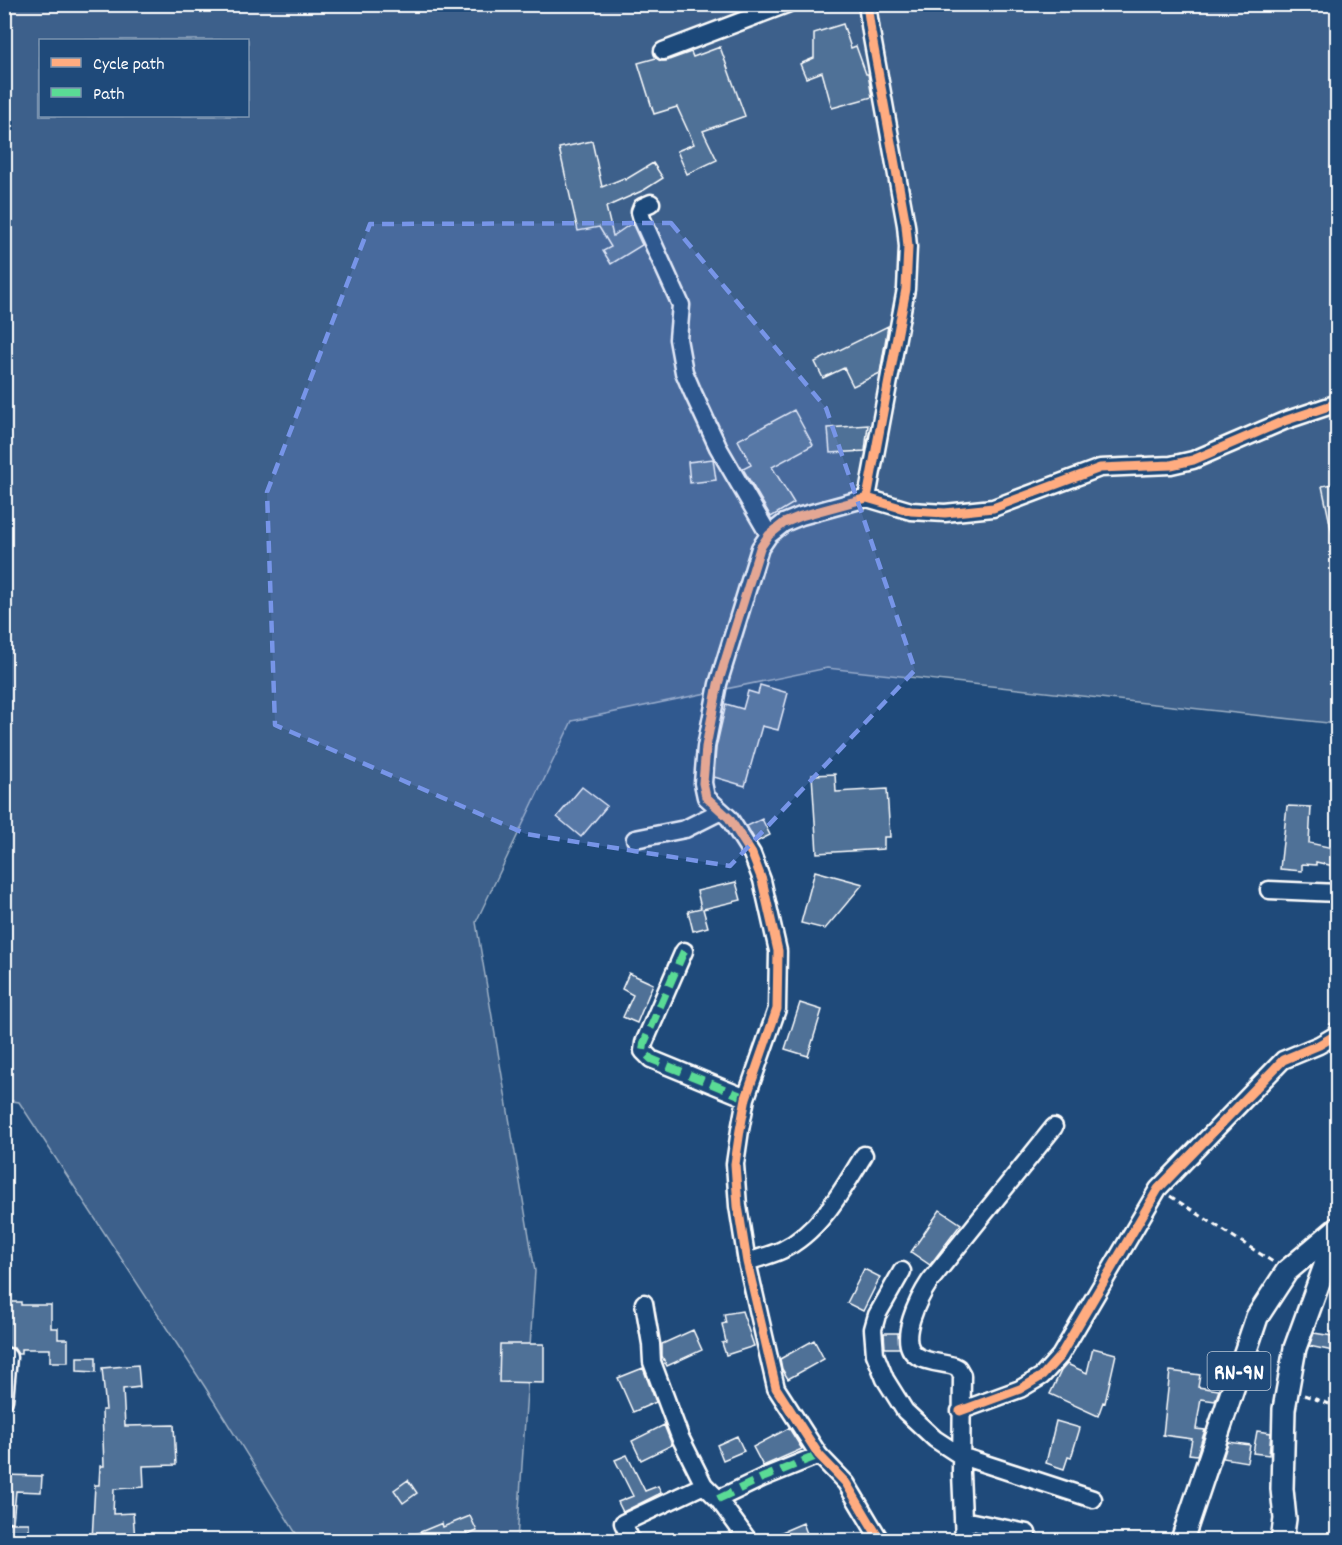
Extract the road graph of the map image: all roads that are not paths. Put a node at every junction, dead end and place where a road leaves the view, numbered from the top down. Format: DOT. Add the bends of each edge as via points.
graph roads {
  1 [pos="787,4"];
  2 [pos="867,4"];
  3 [pos="663,51"];
  4 [pos="651,203"];
  5 [pos="1338,403"];
  6 [pos="867,498"];
  7 [pos="769,535"];
  8 [pos="721,811"];
  9 [pos="635,839"];
  10 [pos="1269,890"];
  11 [pos="1338,893"];
  12 [pos="684,951"];
  13 [pos="1338,1030"];
  14 [pos="746,1098"];
  15 [pos="1054,1127"];
  16 [pos="864,1155"];
  17 [pos="1338,1229"];
  18 [pos="747,1262"];
  19 [pos="902,1271"];
  20 [pos="644,1303"];
  21 [pos="8,1357"];
  22 [pos="4,1400"];
  23 [pos="960,1411"];
  24 [pos="819,1455"];
  25 [pos="961,1456"];
  26 [pos="704,1485"];
  27 [pos="718,1499"];
  28 [pos="1093,1499"];
  29 [pos="963,1520"];
  30 [pos="1026,1533"];
  31 [pos="632,1540"];
  32 [pos="748,1540"];
  33 [pos="880,1540"];
  34 [pos="964,1540"];
  35 [pos="1182,1540"];
  36 [pos="1282,1540"];
  1 -- 3 [label="street"];
  2 -- 6 [label="street" via="908,247 902,310"];
  4 -- 7 [label="street" via="642,207 642,219 681,304 678,339 684,372 718,447"];
  5 -- 6 [label="street" via="1284,420 1193,460 1171,465 1100,468 993,508 922,512"];
  6 -- 7 [label="street" via="792,519"];
  7 -- 8 [label="street" via="757,556 718,684 706,747 704,791"];
  8 -- 9 [label="street" via="685,830"];
  8 -- 14 [label="street" via="734,825 759,871 778,951 777,1009"];
  10 -- 11 [label="street"];
  12 -- 14 [label="street" via="643,1052 651,1059"];
  13 -- 23 [label="street" via="1319,1045 1283,1060 1158,1189 1060,1356 1042,1376 1020,1389"];
  14 -- 18 [label="street" via="735,1164"];
  15 -- 23 [label="street" via="930,1281 913,1317 908,1340 913,1353 954,1366 961,1372"];
  16 -- 18 [label="street" via="805,1236 783,1250"];
  17 -- 35 [label="main road, RN-9N" via="1287,1271 1257,1317"];
  17 -- 36 [label="main road, RN-9N" via="1295,1348 1284,1409"];
  18 -- 24 [label="street" via="776,1388"];
  19 -- 25 [label="street" via="877,1315 874,1354 905,1411 935,1439"];
  20 -- 26 [label="street" via="652,1362 669,1411"];
  21 -- 22 [label="street"];
  23 -- 25 [label="street"];
  24 -- 27 [label="street"];
  24 -- 33 [label="street" via="846,1483"];
  25 -- 28 [label="street"];
  25 -- 29 [label="street"];
  26 -- 27 [label="street"];
  26 -- 31 [label="street" via="623,1523"];
  27 -- 32 [label="street"];
  29 -- 30 [label="street"];
  29 -- 34 [label="street"];
}
